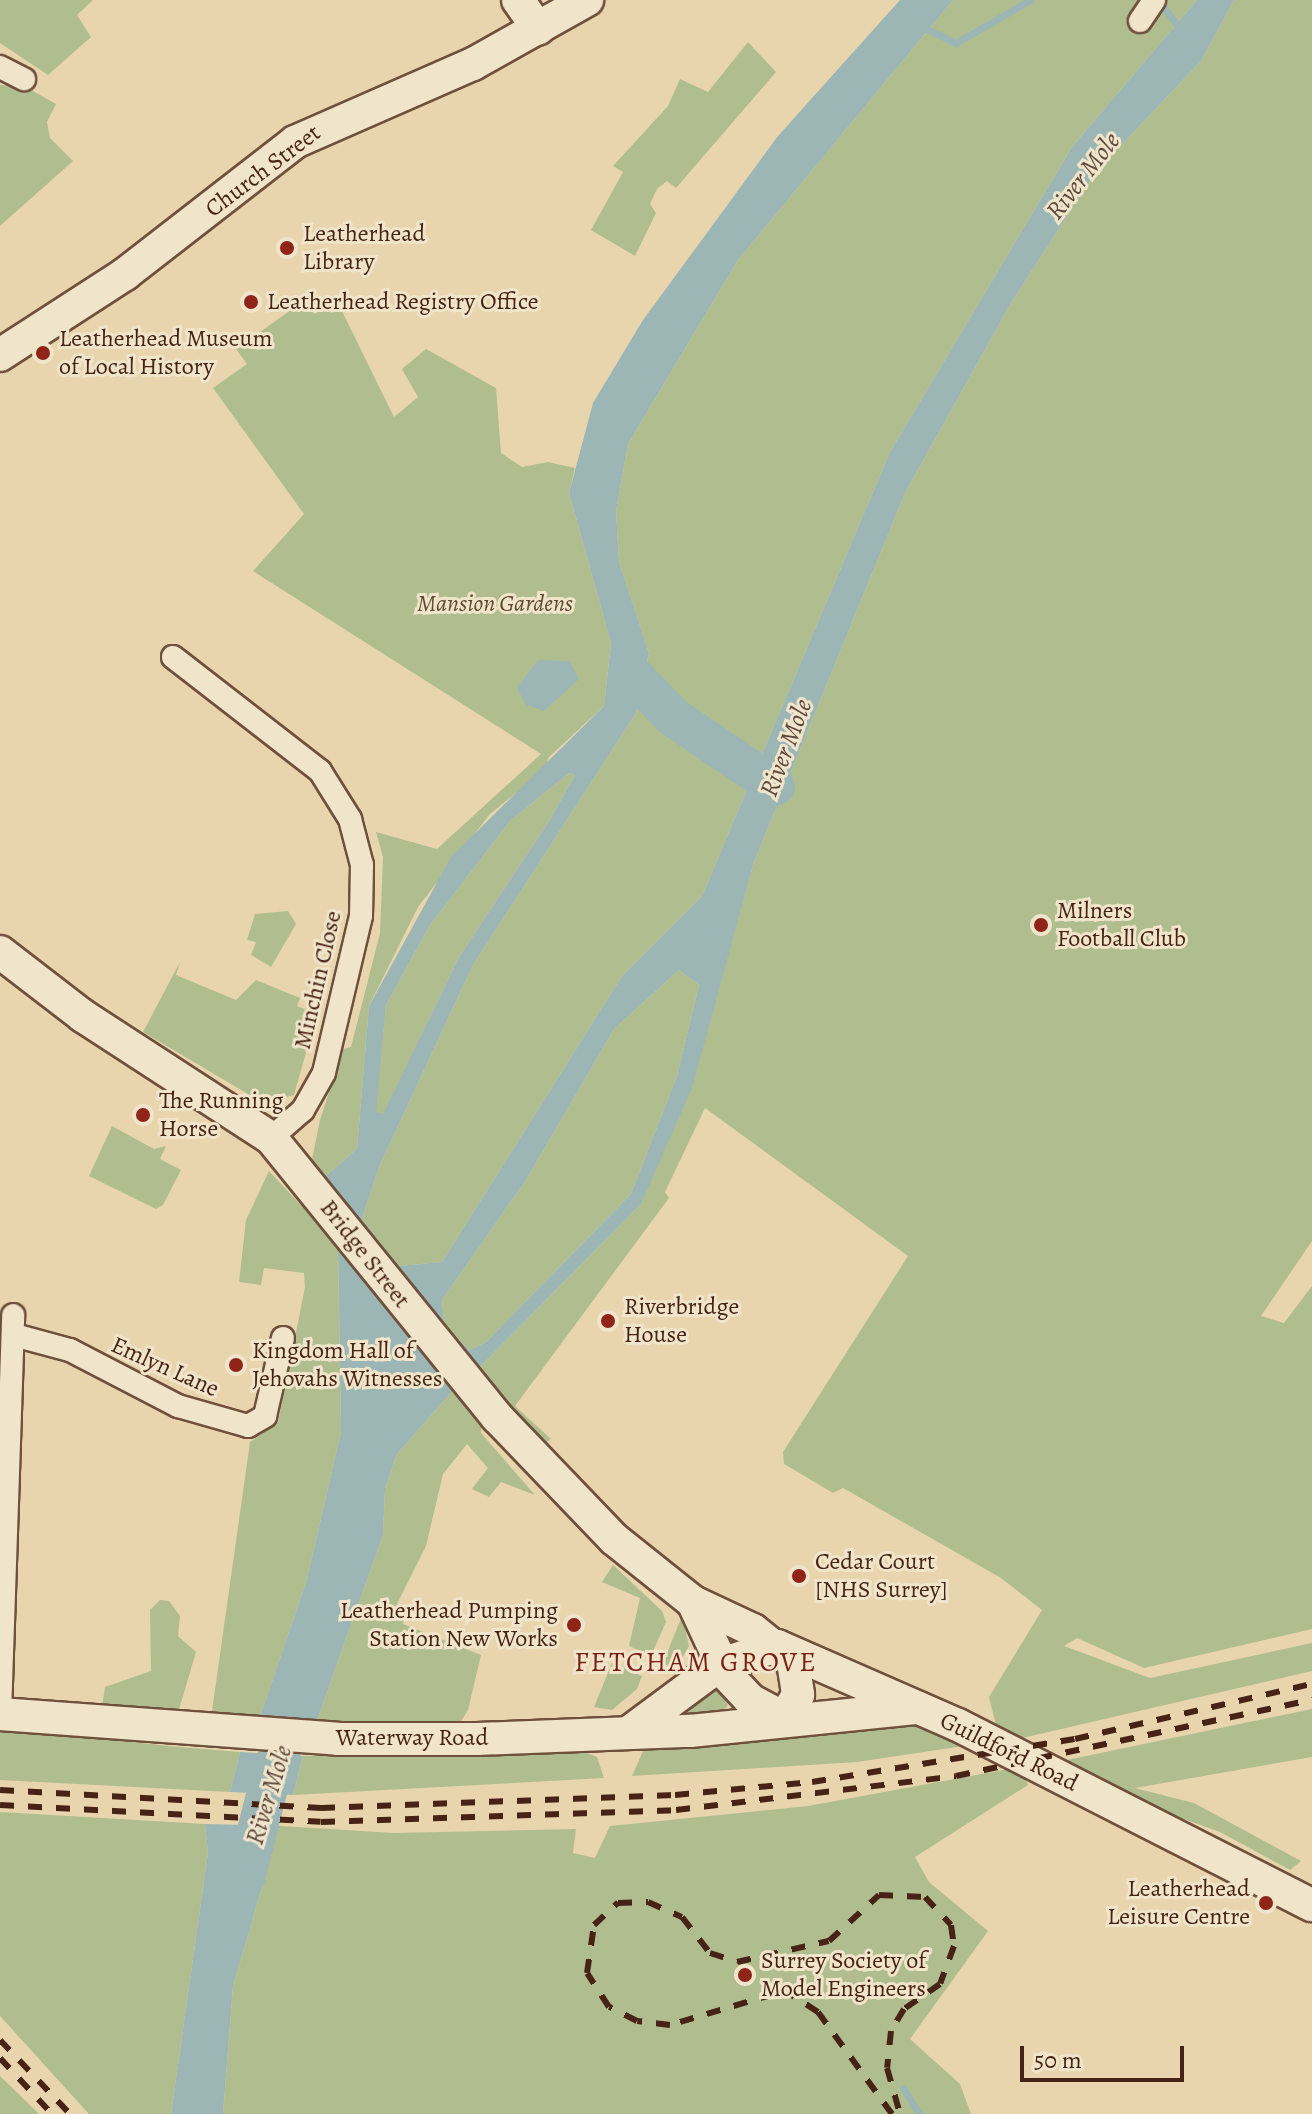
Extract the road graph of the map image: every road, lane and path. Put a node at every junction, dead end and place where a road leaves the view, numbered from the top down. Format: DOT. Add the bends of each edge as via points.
graph roads {
  1 [pos="518,0"];
  2 [pos="587,0"];
  3 [pos="1154,0"];
  4 [pos="1140,21"];
  5 [pos="538,29"];
  6 [pos="0,67"];
  7 [pos="24,79"];
  8 [pos="0,355"];
  9 [pos="173,657"];
  10 [pos="0,952"];
  11 [pos="271,1138"];
  12 [pos="283,1338"];
  13 [pos="693,1602"];
  14 [pos="777,1646"];
  15 [pos="721,1664"];
  16 [pos="918,1708"];
  17 [pos="0,1714"];
  18 [pos="784,1718"];
  19 [pos="632,1730"];
  20 [pos="1312,1905"];
  1 -- 5 [label="main road"];
  2 -- 5 [label="main road, Church Street"];
  3 -- 4 [label="street"];
  5 -- 8 [label="main road, Church Street" via="443,79 311,132 115,282"];
  6 -- 7 [label="street"];
  9 -- 11 [label="street, Minchin Close" via="320,771 350,819 362,865 361,916 324,1073 303,1110"];
  10 -- 11 [label="main road, Bridge Street" via="83,1016"];
  11 -- 13 [label="main road, Bridge Street" via="497,1417 614,1539"];
  12 -- 17 [label="street, Emlyn Lane" via="265,1416 248,1426 178,1406 13,1325"];
  13 -- 14 [label="main road, Bridge Street"];
  13 -- 15 [label="main road, Bridge Street"];
  14 -- 15 [label="main road"];
  14 -- 16 [label="main road, Bridge Street"];
  14 -- 18 [label="main road" via="797,1676 794,1709"];
  15 -- 18 [label="main road, Bridge Street" via="750,1700"];
  15 -- 19 [label="main road"];
  16 -- 18 [label="main road, Guildford Road"];
  16 -- 20 [label="main road, Guildford Road"];
  17 -- 19 [label="main road, Waterway Road" via="338,1739"];
  18 -- 19 [label="main road, Guildford Road"];
}
